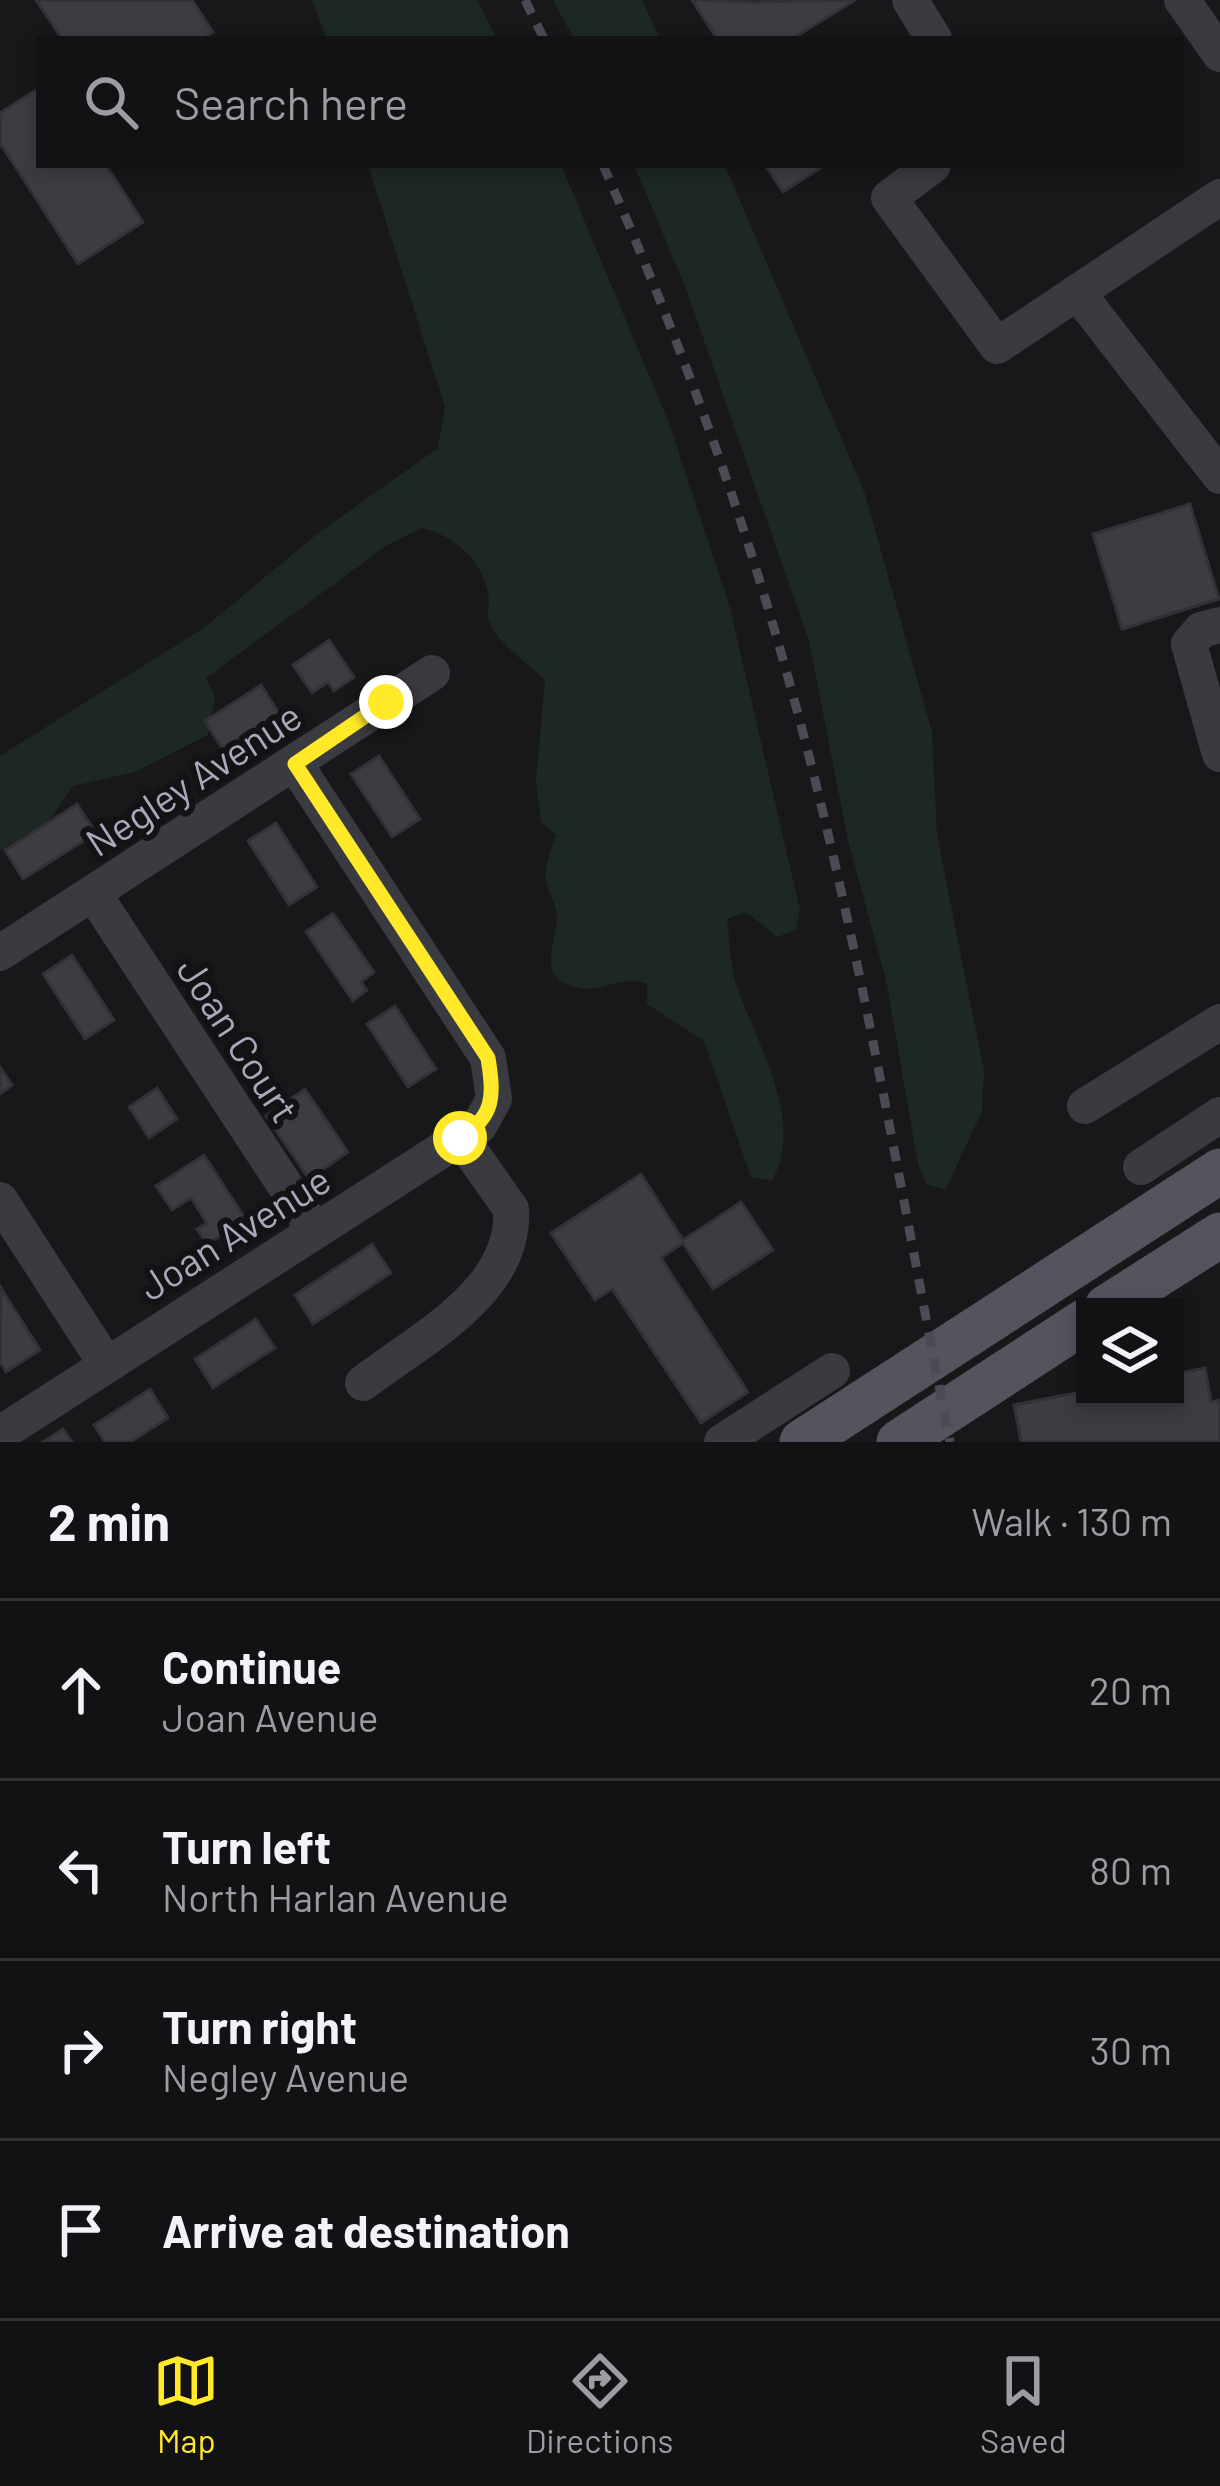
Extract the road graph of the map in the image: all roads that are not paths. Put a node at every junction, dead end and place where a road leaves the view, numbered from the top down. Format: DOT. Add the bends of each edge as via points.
graph roads {
  1 [pos="910,0"];
  2 [pos="1182,0"];
  3 [pos="932,36"];
  4 [pos="1220,54"];
  5 [pos="930,168"];
  6 [pos="1220,196"];
  7 [pos="1077,292"];
  8 [pos="1220,476"];
  9 [pos="1220,625"];
  10 [pos="432,673"];
  11 [pos="1220,754"];
  12 [pos="295,764"];
  13 [pos="93,893"];
  14 [pos="0,953"];
  15 [pos="1220,1022"];
  16 [pos="1085,1106"];
  17 [pos="1220,1115"];
  18 [pos="460,1138"];
  19 [pos="1141,1167"];
  20 [pos="1220,1172"];
  21 [pos="0,1200"];
  22 [pos="315,1231"];
  23 [pos="1220,1235"];
  24 [pos="1121,1298"];
  25 [pos="1076,1327"];
  26 [pos="106,1364"];
  27 [pos="832,1371"];
  28 [pos="363,1383"];
  29 [pos="0,1434"];
  30 [pos="722,1442"];
  31 [pos="802,1442"];
  32 [pos="899,1442"];
  1 -- 3 [label="street"];
  2 -- 4 [label="street"];
  5 -- 7 [label="street" via="889,198 997,346"];
  6 -- 7 [label="street"];
  7 -- 8 [label="street"];
  9 -- 11 [label="street" via="1189,644"];
  10 -- 12 [label="street, Negley Avenue"];
  12 -- 13 [label="street, Negley Avenue"];
  12 -- 18 [label="street, Joan Avenue" via="488,1058 493,1088 486,1117"];
  13 -- 14 [label="street, Negley Avenue"];
  13 -- 22 [label="street, Joan Court"];
  15 -- 16 [label="street"];
  17 -- 19 [label="street"];
  18 -- 22 [label="street, Joan Avenue"];
  18 -- 28 [label="street" via="511,1209 504,1256 458,1310"];
  20 -- 31 [label="main road"];
  21 -- 26 [label="street"];
  22 -- 26 [label="street, Joan Avenue"];
  23 -- 24 [label="main road"];
  25 -- 32 [label="main road"];
  26 -- 29 [label="street, Joan Avenue"];
  27 -- 30 [label="street"];
}
